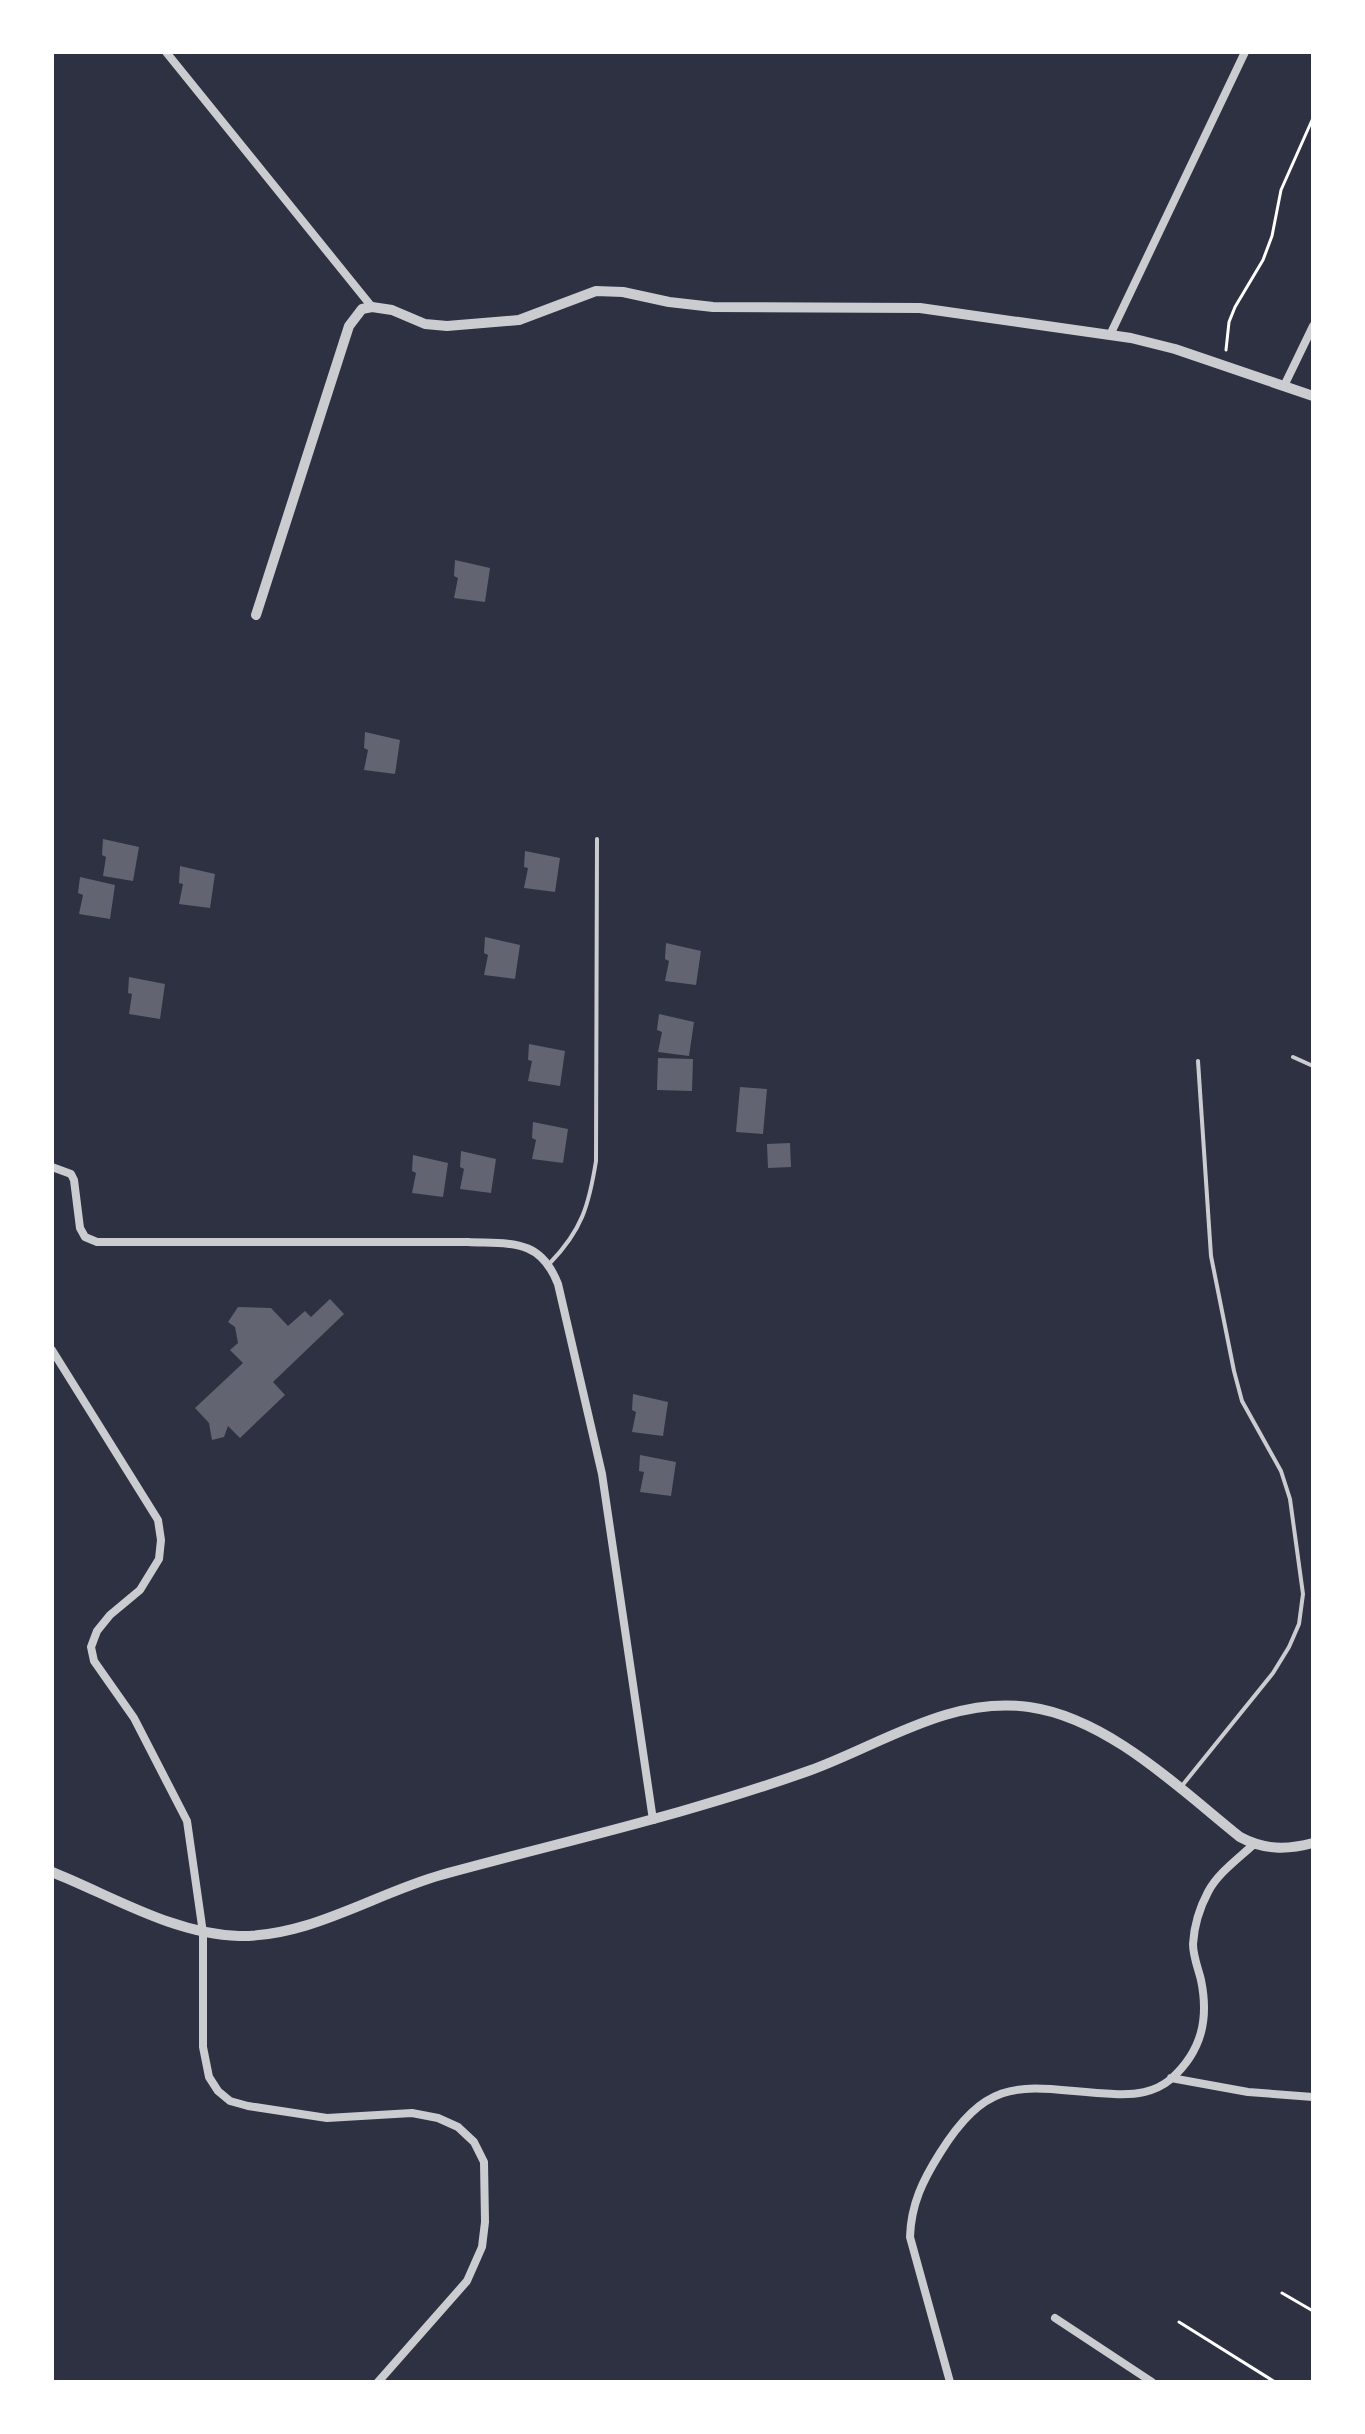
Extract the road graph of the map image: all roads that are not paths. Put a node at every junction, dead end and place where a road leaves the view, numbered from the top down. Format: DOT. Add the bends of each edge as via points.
graph roads {
  1 [pos="166,52"];
  2 [pos="1245,52"];
  3 [pos="372,307"];
  4 [pos="1313,326"];
  5 [pos="1110,335"];
  6 [pos="1284,386"];
  7 [pos="1313,396"];
  8 [pos="256,615"];
  9 [pos="597,839"];
  10 [pos="1293,1057"];
  11 [pos="1198,1061"];
  12 [pos="1313,1066"];
  13 [pos="52,1167"];
  14 [pos="550,1263"];
  15 [pos="52,1350"];
  16 [pos="1179,1789"];
  17 [pos="653,1820"];
  18 [pos="1313,1843"];
  19 [pos="1254,1844"];
  20 [pos="52,1872"];
  21 [pos="203,1933"];
  22 [pos="1171,2078"];
  23 [pos="1313,2097"];
  24 [pos="1055,2318"];
  25 [pos="378,2382"];
  26 [pos="950,2382"];
  27 [pos="1152,2382"];
  1 -- 3 [label="street"];
  2 -- 5 [label="street"];
  3 -- 5 [label="street" via="447,326 519,320 596,291 623,292 713,307 920,308"];
  3 -- 8 [label="street" via="362,309 349,326"];
  4 -- 6 [label="street"];
  5 -- 6 [label="street" via="1146,341"];
  6 -- 7 [label="street"];
  9 -- 14 [label="lane" via="596,1161 581,1224"];
  10 -- 12 [label="lane"];
  11 -- 16 [label="lane" via="1211,1256 1242,1401 1286,1485 1303,1594 1299,1624 1273,1673"];
  13 -- 14 [label="street" via="71,1174 80,1228 97,1242 515,1244"];
  14 -- 17 [label="street" via="602,1474"];
  15 -- 21 [label="street" via="158,1520 159,1559 140,1590 97,1631 91,1647 94,1661 134,1718 187,1821"];
  16 -- 17 [label="street" via="1124,1746 1058,1713 980,1706 944,1714 811,1770"];
  16 -- 19 [label="street"];
  17 -- 21 [label="street" via="437,1876 278,1933"];
  18 -- 19 [label="street" via="1278,1848"];
  19 -- 22 [label="street" via="1217,1878 1200,1911 1193,1948 1204,2030"];
  20 -- 21 [label="street"];
  21 -- 25 [label="street" via="203,2047 209,2077 230,2101 327,2118 412,2113 438,2118 474,2142 484,2162 485,2222 477,2264"];
  22 -- 23 [label="street"];
  22 -- 26 [label="street" via="1154,2090 1130,2095 1019,2088 985,2100 947,2142 915,2198 910,2237"];
  24 -- 27 [label="street"];
}
